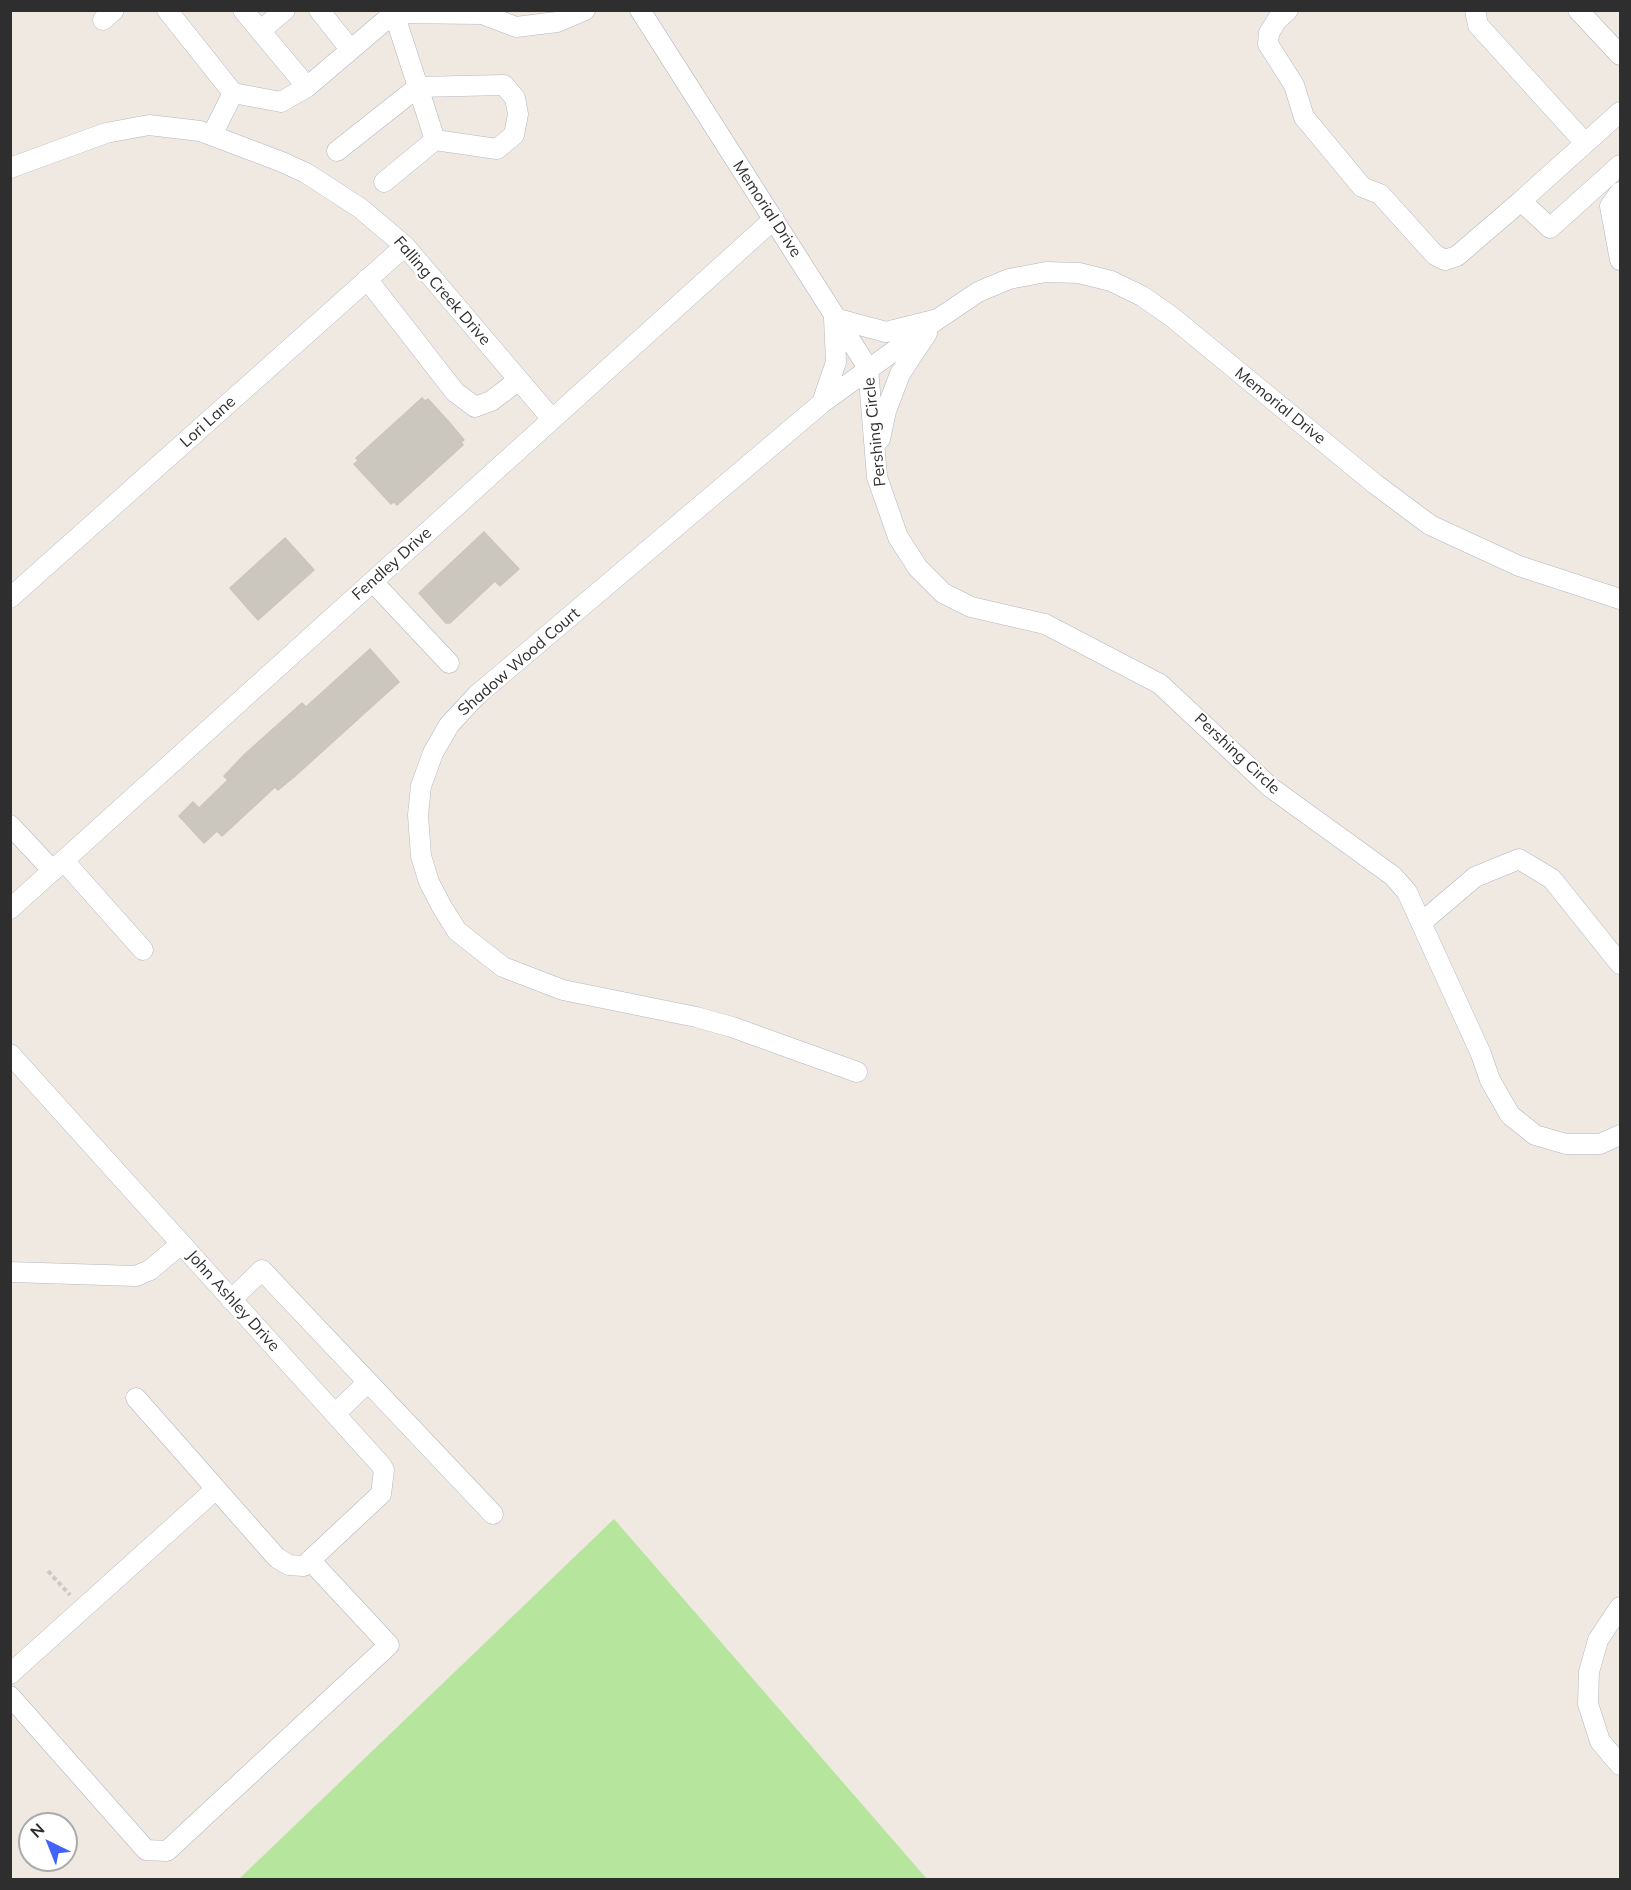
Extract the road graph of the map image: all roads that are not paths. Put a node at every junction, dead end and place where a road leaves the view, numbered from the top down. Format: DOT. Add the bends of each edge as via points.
graph roads {
  1 [pos="167,10"];
  2 [pos="243,10"];
  3 [pos="285,10"];
  4 [pos="319,10"];
  5 [pos="585,10"];
  6 [pos="640,10"];
  7 [pos="1288,10"];
  8 [pos="1475,10"];
  9 [pos="1578,10"];
  10 [pos="393,12"];
  11 [pos="487,12"];
  12 [pos="260,31"];
  13 [pos="350,49"];
  14 [pos="1620,55"];
  15 [pos="307,87"];
  16 [pos="418,87"];
  17 [pos="233,93"];
  18 [pos="1620,112"];
  19 [pos="212,135"];
  20 [pos="435,140"];
  21 [pos="1585,143"];
  22 [pos="337,151"];
  23 [pos="1620,165"];
  24 [pos="10,168"];
  25 [pos="384,182"];
  26 [pos="1620,192"];
  27 [pos="1521,201"];
  28 [pos="774,219"];
  29 [pos="405,246"];
  30 [pos="1620,260"];
  31 [pos="367,279"];
  32 [pos="834,318"];
  33 [pos="938,319"];
  34 [pos="868,368"];
  35 [pos="519,380"];
  36 [pos="822,403"];
  37 [pos="552,419"];
  38 [pos="876,462"];
  39 [pos="373,582"];
  40 [pos="10,598"];
  41 [pos="1620,600"];
  42 [pos="449,663"];
  43 [pos="10,825"];
  44 [pos="58,866"];
  45 [pos="10,909"];
  46 [pos="1421,923"];
  47 [pos="143,950"];
  48 [pos="1620,964"];
  49 [pos="11,1055"];
  50 [pos="857,1072"];
  51 [pos="1620,1136"];
  52 [pos="181,1244"];
  53 [pos="10,1272"];
  54 [pos="231,1300"];
  55 [pos="368,1382"];
  56 [pos="136,1398"];
  57 [pos="335,1414"];
  58 [pos="216,1489"];
  59 [pos="493,1514"];
  60 [pos="316,1555"];
  61 [pos="1620,1607"];
  62 [pos="10,1674"];
  63 [pos="10,1696"];
  64 [pos="1620,1765"];
  1 -- 17 [label="street"];
  2 -- 12 [label="street"];
  3 -- 12 [label="street"];
  4 -- 13 [label="street"];
  5 -- 11 [label="street" via="557,22 516,27"];
  6 -- 28 [label="street, Memorial Drive"];
  7 -- 27 [label="street" via="1269,33 1268,44 1294,86 1311,129 1362,187 1380,194 1435,255 1445,260 1457,256"];
  8 -- 21 [label="street" via="1478,25"];
  9 -- 14 [label="street"];
  10 -- 11 [label="street"];
  10 -- 13 [label="street"];
  10 -- 16 [label="street"];
  12 -- 15 [label="street"];
  13 -- 15 [label="street"];
  15 -- 17 [label="street" via="281,102"];
  16 -- 20 [label="street"];
  16 -- 20 [label="street" via="504,85 515,98 518,114 514,135 497,149"];
  16 -- 22 [label="street"];
  17 -- 19 [label="street"];
  18 -- 21 [label="street"];
  19 -- 24 [label="street, Falling Creek Drive" via="164,125 127,128"];
  19 -- 29 [label="street, Falling Creek Drive" via="306,174 360,208"];
  20 -- 25 [label="street"];
  21 -- 27 [label="street"];
  23 -- 27 [label="street" via="1550,228"];
  26 -- 30 [label="street" via="1610,206"];
  28 -- 32 [label="street, Memorial Drive"];
  28 -- 37 [label="street, Fendley Drive"];
  29 -- 31 [label="street, Lori Lane"];
  29 -- 35 [label="street, Falling Creek Drive"];
  31 -- 35 [label="street" via="455,392 475,407 491,401"];
  31 -- 40 [label="street, Lori Lane"];
  32 -- 33 [label="street, Memorial Drive" via="885,333"];
  32 -- 34 [label="street, Pershing Circle"];
  32 -- 36 [label="street" via="836,362"];
  33 -- 34 [label="street, Pershing Circle"];
  33 -- 38 [label="street, Memorial Drive" via="900,374 882,424"];
  33 -- 41 [label="street, Memorial Drive" via="978,292 1009,279 1046,272 1079,273 1111,281 1172,317 1430,525 1519,566"];
  34 -- 36 [label="street, Shadow Wood Court"];
  34 -- 38 [label="street, Pershing Circle"];
  35 -- 37 [label="street, Falling Creek Drive"];
  36 -- 50 [label="street, Shadow Wood Court" via="449,725 427,767 420,796 419,841 429,882 457,931 503,967 563,990 732,1027"];
  37 -- 39 [label="street, Fendley Drive"];
  38 -- 46 [label="street, Pershing Circle" via="882,498 898,537 918,568 943,593 971,608 1045,624 1160,684 1270,787 1393,876 1407,892"];
  39 -- 42 [label="street"];
  39 -- 44 [label="street, Fendley Drive"];
  43 -- 44 [label="street"];
  44 -- 45 [label="street, Fendley Drive"];
  44 -- 47 [label="street"];
  46 -- 48 [label="street" via="1475,877 1519,859 1552,879"];
  46 -- 51 [label="street, Pershing Circle" via="1490,1080 1510,1115 1535,1135 1566,1144 1600,1144"];
  49 -- 52 [label="street, John Ashley Drive"];
  52 -- 53 [label="street" via="150,1270 136,1276"];
  52 -- 54 [label="street, John Ashley Drive"];
  54 -- 55 [label="street" via="262,1270"];
  54 -- 57 [label="street, John Ashley Drive"];
  55 -- 57 [label="street"];
  55 -- 59 [label="street"];
  56 -- 58 [label="street"];
  57 -- 60 [label="street, John Ashley Drive" via="381,1465 384,1486 375,1502"];
  58 -- 60 [label="street" via="277,1558 289,1565 304,1566"];
  58 -- 62 [label="street"];
  60 -- 63 [label="street" via="389,1646 167,1851 146,1850"];
  61 -- 64 [label="street" via="1598,1640 1589,1672 1588,1704 1600,1742"];
}
